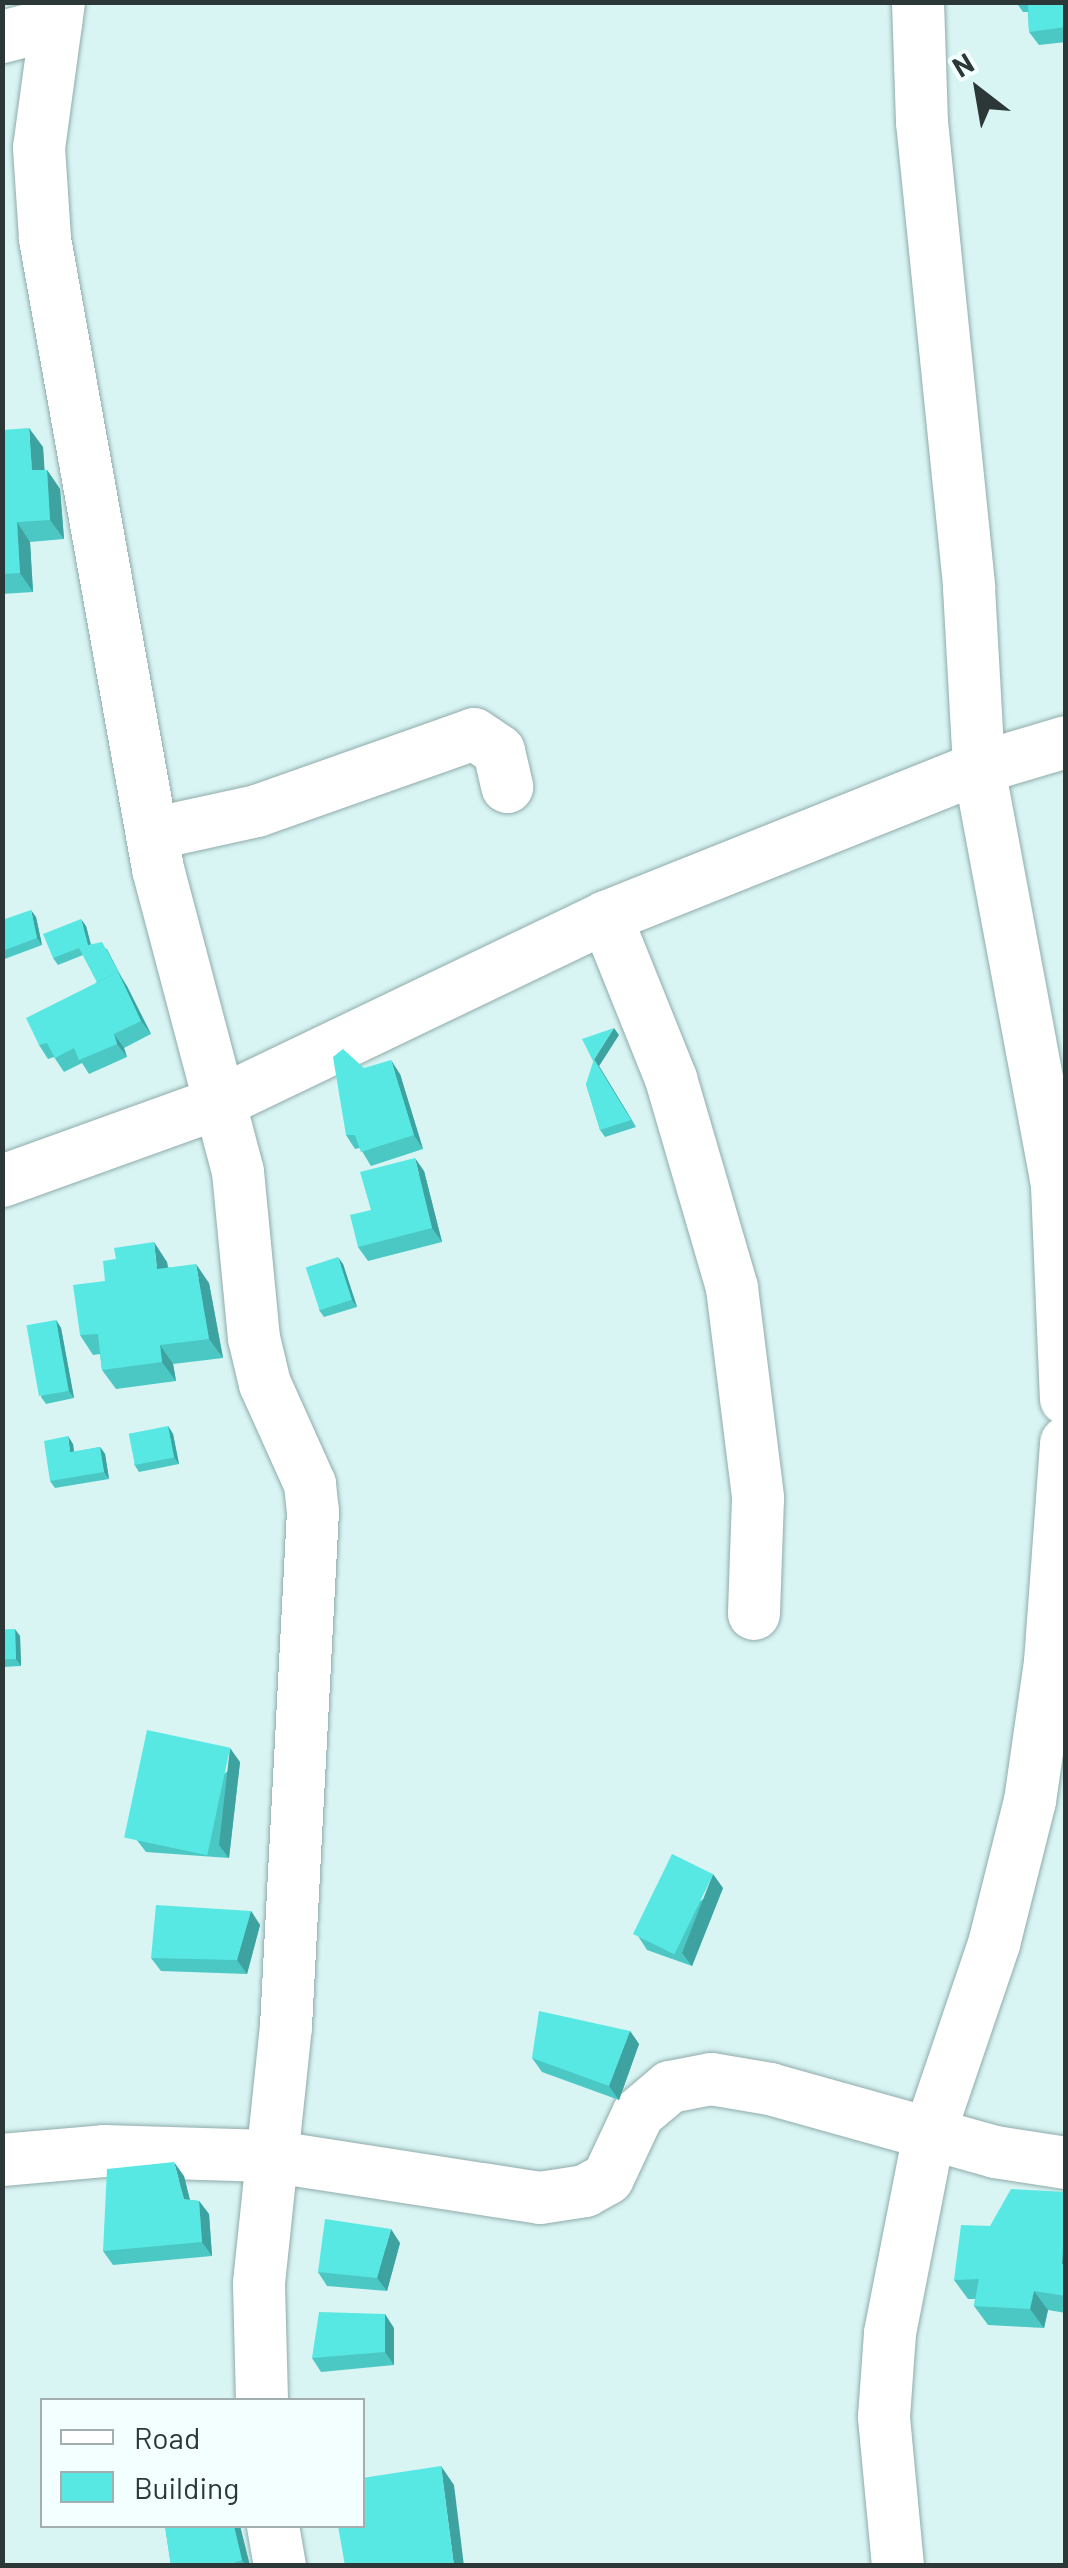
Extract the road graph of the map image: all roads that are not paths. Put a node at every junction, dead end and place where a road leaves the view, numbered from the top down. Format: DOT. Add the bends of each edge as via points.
graph roads {
  1 [pos="918,2"];
  2 [pos="58,13"];
  3 [pos="2,37"];
  4 [pos="1066,742"];
  5 [pos="980,768"];
  6 [pos="507,787"];
  7 [pos="152,834"];
  8 [pos="606,917"];
  9 [pos="216,1104"];
  10 [pos="2,1181"];
  11 [pos="1066,1399"];
  12 [pos="1066,1443"];
  13 [pos="754,1614"];
  14 [pos="928,2135"];
  15 [pos="269,2156"];
  16 [pos="2,2160"];
  17 [pos="1066,2163"];
  18 [pos="262,2398"];
  19 [pos="274,2528"];
  20 [pos="280,2566"];
  21 [pos="898,2566"];
  1 -- 5 [label="street" via="922,122 969,588"];
  2 -- 3 [label="street"];
  2 -- 7 [label="street" via="39,148 45,239"];
  4 -- 5 [label="street"];
  5 -- 8 [label="street"];
  5 -- 11 [label="street" via="1057,1186"];
  6 -- 7 [label="street" via="499,750 474,734 257,811"];
  7 -- 9 [label="street"];
  8 -- 9 [label="street"];
  8 -- 13 [label="street" via="670,1079 732,1288 758,1498"];
  9 -- 10 [label="street"];
  9 -- 15 [label="street" via="238,1172 265,1384 310,1484 313,1512 286,2026"];
  12 -- 14 [label="street" via="1050,1662 1030,1801 994,1944"];
  14 -- 15 [label="street" via="770,2088 711,2079 670,2087 638,2114 608,2178 585,2191 540,2198"];
  14 -- 17 [label="street"];
  14 -- 21 [label="street" via="893,2316 884,2417"];
  15 -- 16 [label="street" via="87,2151"];
  15 -- 18 [label="street" via="258,2285"];
  19 -- 20 [label="street"];
}
